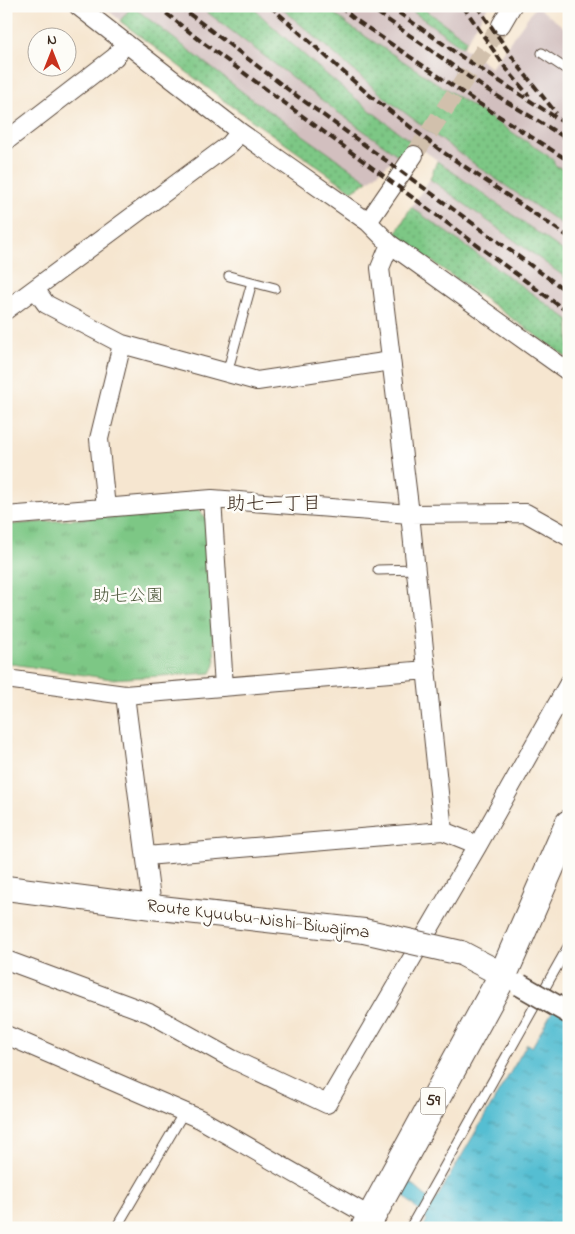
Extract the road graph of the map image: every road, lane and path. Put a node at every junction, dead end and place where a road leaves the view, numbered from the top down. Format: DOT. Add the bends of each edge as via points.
graph roads {
  1 [pos="78,6"];
  2 [pos="512,6"];
  3 [pos="501,24"];
  4 [pos="126,43"];
  5 [pos="542,53"];
  6 [pos="569,71"];
  7 [pos="240,132"];
  8 [pos="6,140"];
  9 [pos="414,155"];
  10 [pos="368,222"];
  11 [pos="390,244"];
  12 [pos="229,276"];
  13 [pos="252,282"];
  14 [pos="275,288"];
  15 [pos="35,289"];
  16 [pos="6,310"];
  17 [pos="122,344"];
  18 [pos="391,361"];
  19 [pos="569,372"];
  20 [pos="227,373"];
  21 [pos="212,499"];
  22 [pos="106,508"];
  23 [pos="410,514"];
  24 [pos="6,516"];
  25 [pos="569,537"];
  26 [pos="416,569"];
  27 [pos="378,570"];
  28 [pos="427,670"];
  29 [pos="6,679"];
  30 [pos="569,683"];
  31 [pos="224,686"];
  32 [pos="125,695"];
  33 [pos="569,824"];
  34 [pos="443,831"];
  35 [pos="478,846"];
  36 [pos="146,856"];
  37 [pos="562,868"];
  38 [pos="6,888"];
  39 [pos="541,888"];
  40 [pos="152,907"];
  41 [pos="569,945"];
  42 [pos="6,960"];
  43 [pos="511,980"];
  44 [pos="569,1013"];
  45 [pos="6,1036"];
  46 [pos="184,1112"];
  47 [pos="368,1222"];
  48 [pos="116,1228"];
  49 [pos="410,1228"];
  1 -- 4 [label="street"];
  2 -- 3 [label="street"];
  4 -- 7 [label="street"];
  4 -- 8 [label="street" via="114,57"];
  5 -- 6 [label="lane"];
  7 -- 10 [label="street"];
  7 -- 15 [label="street" via="230,144"];
  9 -- 10 [label="street"];
  10 -- 11 [label="street"];
  11 -- 18 [label="street" via="380,268"];
  11 -- 19 [label="street"];
  12 -- 13 [label="lane"];
  13 -- 14 [label="lane"];
  13 -- 20 [label="lane"];
  15 -- 16 [label="street"];
  15 -- 17 [label="street" via="46,304"];
  17 -- 20 [label="street"];
  17 -- 22 [label="street" via="99,439"];
  18 -- 20 [label="street" via="258,381"];
  18 -- 23 [label="street"];
  21 -- 22 [label="street"];
  21 -- 23 [label="street"];
  21 -- 31 [label="street"];
  22 -- 24 [label="street"];
  23 -- 25 [label="street" via="526,513"];
  23 -- 26 [label="street"];
  26 -- 27 [label="lane"];
  26 -- 28 [label="street"];
  28 -- 31 [label="street"];
  28 -- 34 [label="street"];
  29 -- 32 [label="street"];
  30 -- 35 [label="street"];
  31 -- 32 [label="street"];
  32 -- 36 [label="street"];
  33 -- 39 [label="main road, 59"];
  34 -- 35 [label="street"];
  34 -- 36 [label="street"];
  35 -- 42 [label="street" via="327,1104 232,1059 149,1013"];
  36 -- 40 [label="street"];
  37 -- 39 [label="lane"];
  38 -- 40 [label="main road, Route Kyuubu-Nishi-Biwajima"];
  39 -- 43 [label="main road, 59"];
  40 -- 43 [label="main road, Route Kyuubu-Nishi-Biwajima, bridge" via="364,931 461,954"];
  41 -- 49 [label="lane"];
  43 -- 44 [label="street, bridge"];
  43 -- 47 [label="main road, 59"];
  45 -- 46 [label="street"];
  46 -- 47 [label="street"];
  46 -- 48 [label="lane"];
}
